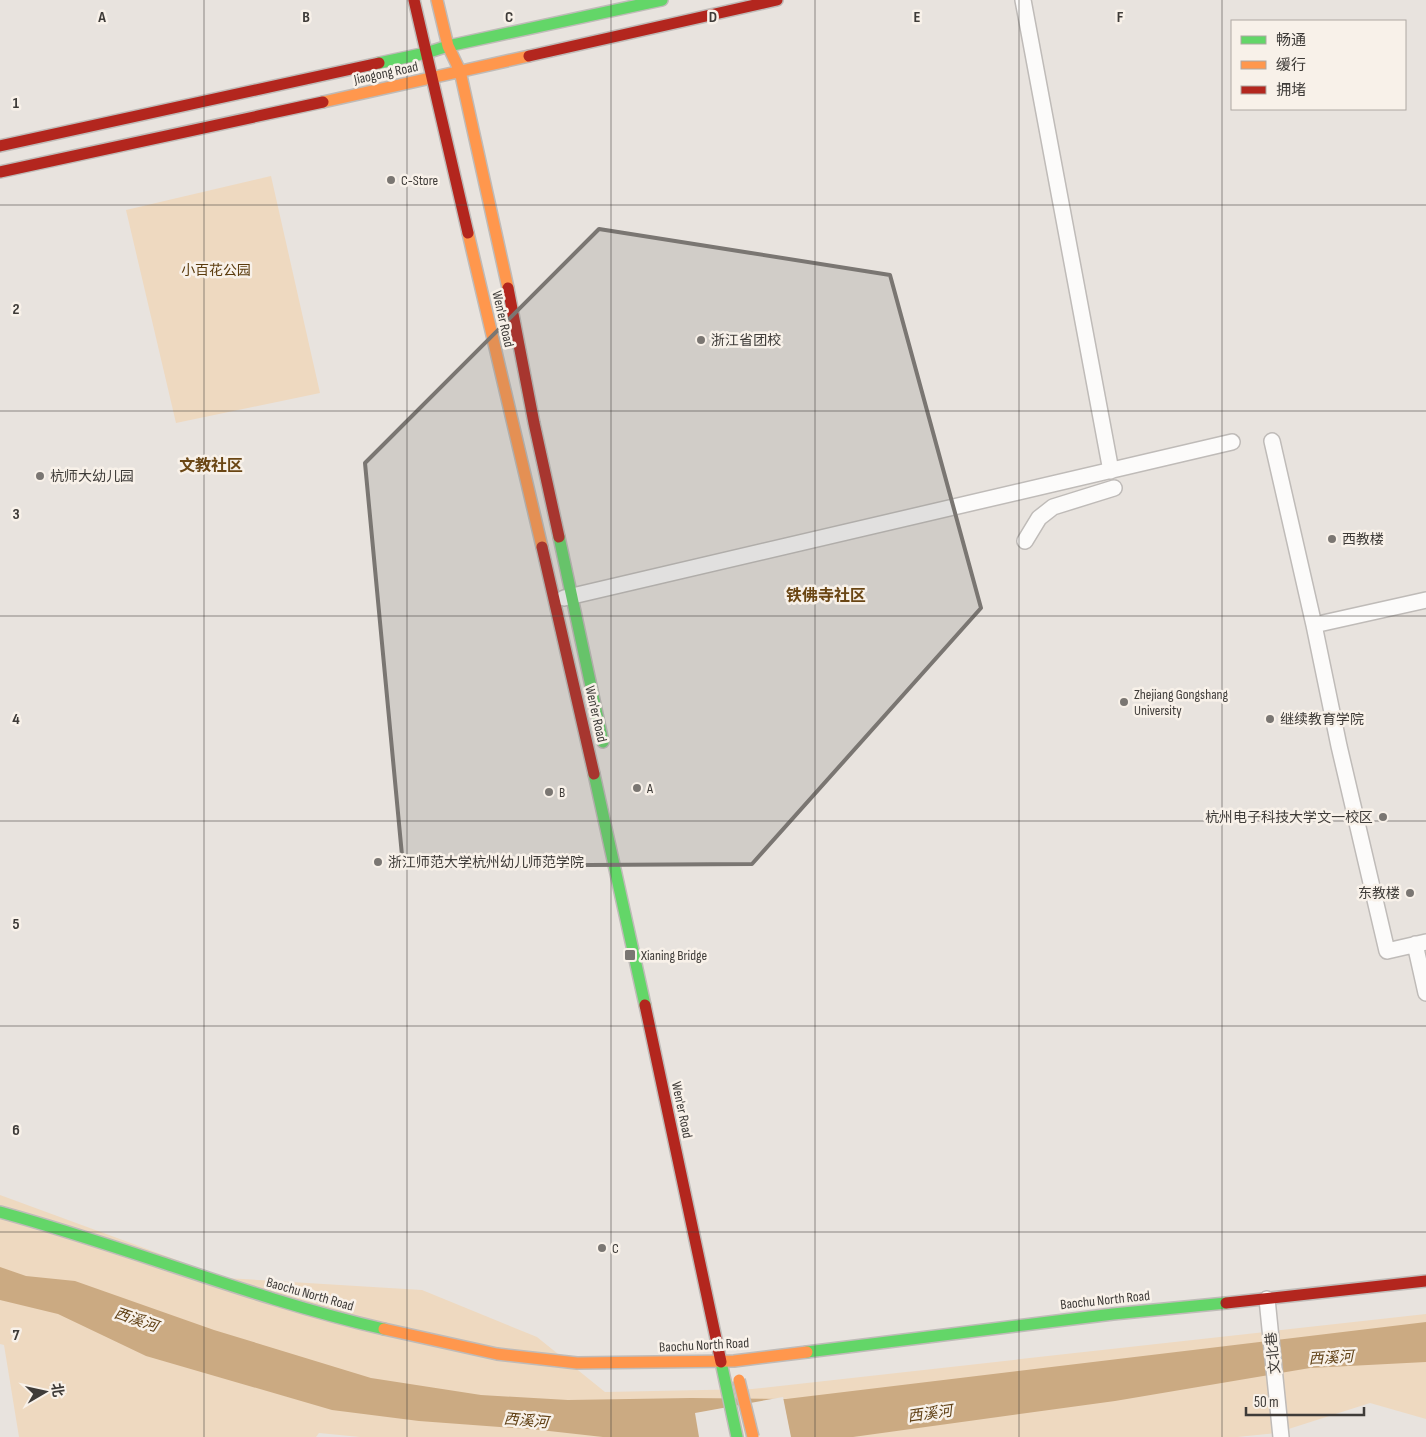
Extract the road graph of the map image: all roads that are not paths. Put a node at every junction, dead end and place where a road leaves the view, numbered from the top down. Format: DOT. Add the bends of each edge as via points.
graph roads {
  1 [pos="414,0"];
  2 [pos="437,0"];
  3 [pos="662,0"];
  4 [pos="777,0"];
  5 [pos="1023,0"];
  6 [pos="448,46"];
  7 [pos="426,53"];
  8 [pos="460,71"];
  9 [pos="431,79"];
  10 [pos="0,146"];
  11 [pos="0,172"];
  12 [pos="1272,441"];
  13 [pos="1232,442"];
  14 [pos="1110,471"];
  15 [pos="1114,488"];
  16 [pos="1025,542"];
  17 [pos="572,596"];
  18 [pos="555,600"];
  19 [pos="1426,600"];
  20 [pos="1314,625"];
  21 [pos="607,758"];
  22 [pos="1420,943"];
  23 [pos="1426,993"];
  24 [pos="0,1212"];
  25 [pos="1426,1281"];
  26 [pos="1267,1299"];
  27 [pos="733,1356"];
  28 [pos="720,1362"];
  29 [pos="737,1437"];
  30 [pos="753,1437"];
  31 [pos="1281,1437"];
  1 -- 7 [label="main road, Wen'er Road"];
  2 -- 6 [label="main road, Wen'er Road"];
  3 -- 6 [label="main road, Jiaogong Road"];
  4 -- 8 [label="main road, Jiaogong Road"];
  5 -- 14 [label="street"];
  6 -- 7 [label="main road, Jiaogong Road"];
  6 -- 8 [label="main road, Wen'er Road"];
  7 -- 9 [label="main road, Wen'er Road"];
  7 -- 10 [label="main road, Jiaogong Road"];
  8 -- 9 [label="main road, Jiaogong Road"];
  8 -- 17 [label="main road, Wen'er Road" via="516,317 534,423"];
  9 -- 11 [label="main road, Jiaogong Road"];
  9 -- 18 [label="main road, Wen'er Road"];
  12 -- 20 [label="street"];
  13 -- 14 [label="street"];
  14 -- 17 [label="street"];
  15 -- 16 [label="street" via="1053,507 1039,518"];
  17 -- 18 [label="street"];
  17 -- 21 [label="main road, Wen'er Road"];
  18 -- 28 [label="main road, Wen'er Road" via="620,888"];
  19 -- 20 [label="street"];
  20 -- 22 [label="street" via="1338,746 1387,951"];
  22 -- 23 [label="street"];
  24 -- 28 [label="main road, Baochu North Road" via="275,1300 354,1322 497,1354 577,1364"];
  25 -- 26 [label="main road, Baochu North Road"];
  26 -- 27 [label="main road, Baochu North Road"];
  26 -- 31 [label="street, 文北巷"];
  27 -- 28 [label="main road, Baochu North Road"];
  27 -- 30 [label="main road, bridge"];
  28 -- 29 [label="main road, Wen'er Road"];
}
